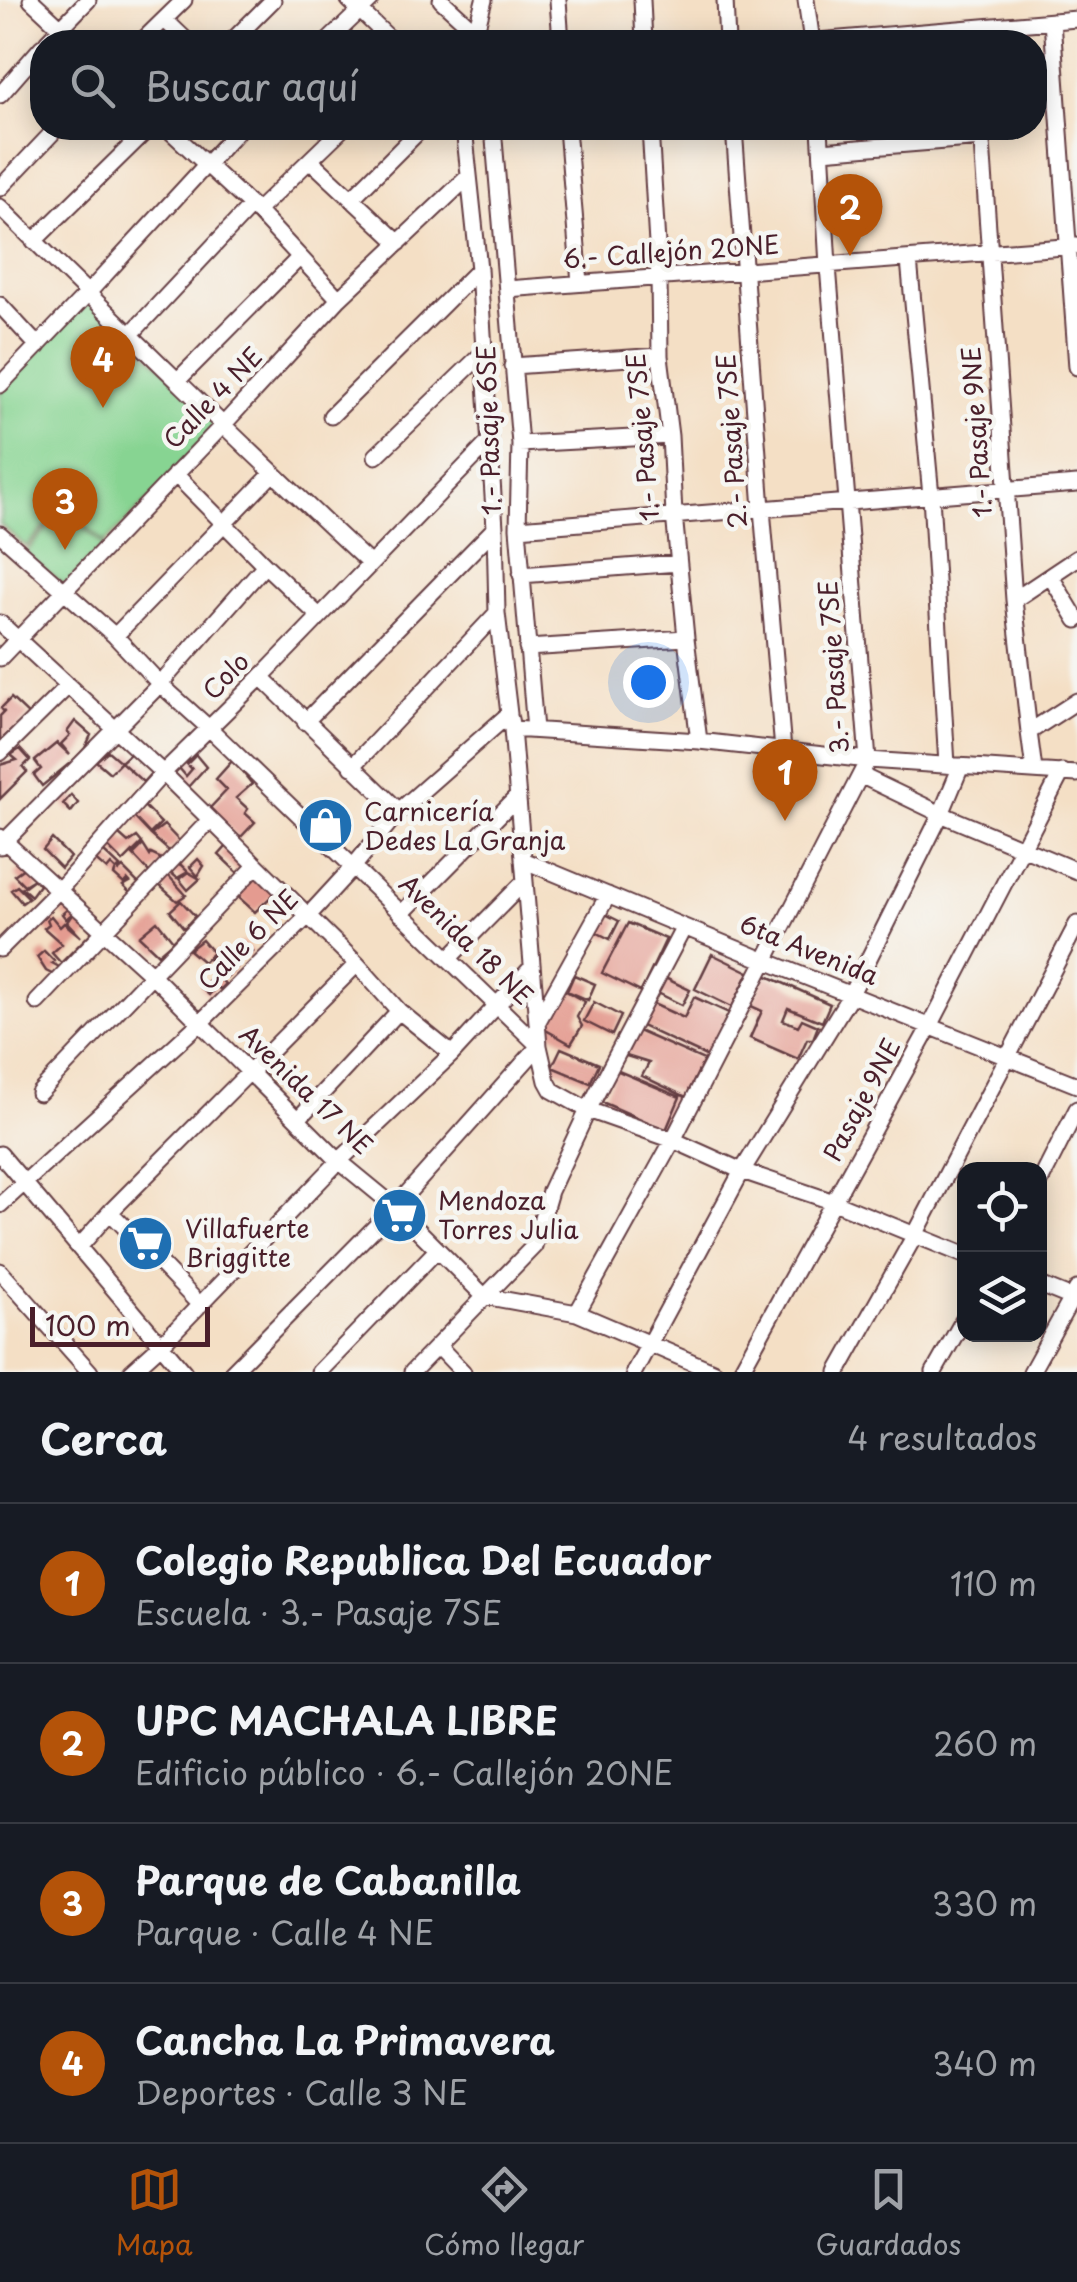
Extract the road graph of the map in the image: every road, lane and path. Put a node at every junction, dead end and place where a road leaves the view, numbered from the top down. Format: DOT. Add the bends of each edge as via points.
graph roads {
  1 [pos="31,0"];
  2 [pos="88,0"];
  3 [pos="184,0"];
  4 [pos="273,0"];
  5 [pos="440,0"];
  6 [pos="484,0"];
  7 [pos="558,0"];
  8 [pos="642,0"];
  9 [pos="725,0"];
  10 [pos="806,0"];
  11 [pos="360,4"];
  12 [pos="1077,19"];
  13 [pos="165,20"];
  14 [pos="1052,21"];
  15 [pos="60,28"];
  16 [pos="62,30"];
  17 [pos="155,30"];
  18 [pos="175,30"];
  19 [pos="243,30"];
  20 [pos="337,30"];
  21 [pos="382,30"];
  22 [pos="468,30"];
  23 [pos="476,30"];
  24 [pos="559,30"];
  25 [pos="643,30"];
  26 [pos="726,30"];
  27 [pos="809,30"];
  28 [pos="1002,30"];
  29 [pos="30,62"];
  30 [pos="0,95"];
  31 [pos="46,140"];
  32 [pos="138,140"];
  33 [pos="181,140"];
  34 [pos="229,140"];
  35 [pos="331,140"];
  36 [pos="410,140"];
  37 [pos="465,140"];
  38 [pos="494,140"];
  39 [pos="568,140"];
  40 [pos="651,140"];
  41 [pos="735,140"];
  42 [pos="821,140"];
  43 [pos="919,140"];
  44 [pos="981,140"];
  45 [pos="822,151"];
  46 [pos="310,160"];
  47 [pos="207,164"];
  48 [pos="468,176"];
  49 [pos="0,188"];
  50 [pos="351,199"];
  51 [pos="0,207"];
  52 [pos="254,208"];
  53 [pos="34,241"];
  54 [pos="399,242"];
  55 [pos="1072,247"];
  56 [pos="989,253"];
  57 [pos="300,257"];
  58 [pos="909,260"];
  59 [pos="828,266"];
  60 [pos="480,269"];
  61 [pos="745,273"];
  62 [pos="659,278"];
  63 [pos="580,283"];
  64 [pos="507,289"];
  65 [pos="88,294"];
  66 [pos="339,300"];
  67 [pos="0,305"];
  68 [pos="131,334"];
  69 [pos="38,346"];
  70 [pos="484,352"];
  71 [pos="660,356"];
  72 [pos="512,366"];
  73 [pos="1077,367"];
  74 [pos="178,380"];
  75 [pos="0,385"];
  76 [pos="331,416"];
  77 [pos="224,424"];
  78 [pos="670,436"];
  79 [pos="490,441"];
  80 [pos="520,444"];
  81 [pos="376,456"];
  82 [pos="176,474"];
  83 [pos="272,474"];
  84 [pos="1077,484"];
  85 [pos="1007,490"];
  86 [pos="931,496"];
  87 [pos="847,502"];
  88 [pos="762,509"];
  89 [pos="674,514"];
  90 [pos="224,522"];
  91 [pos="496,528"];
  92 [pos="518,528"];
  93 [pos="0,534"];
  94 [pos="1077,558"];
  95 [pos="369,563"];
  96 [pos="678,563"];
  97 [pos="265,565"];
  98 [pos="521,575"];
  99 [pos="1051,577"];
  100 [pos="65,590"];
  101 [pos="1014,600"];
  102 [pos="498,613"];
  103 [pos="318,616"];
  104 [pos="1077,620"];
  105 [pos="0,623"];
  106 [pos="115,636"];
  107 [pos="686,638"];
  108 [pos="18,640"];
  109 [pos="527,648"];
  110 [pos="0,658"];
  111 [pos="261,677"];
  112 [pos="160,684"];
  113 [pos="68,688"];
  114 [pos="1077,701"];
  115 [pos="510,713"];
  116 [pos="305,722"];
  117 [pos="210,729"];
  118 [pos="114,730"];
  119 [pos="535,730"];
  120 [pos="1029,732"];
  121 [pos="699,741"];
  122 [pos="784,750"];
  123 [pos="0,754"];
  124 [pos="868,760"];
  125 [pos="954,765"];
  126 [pos="352,767"];
  127 [pos="1034,770"];
  128 [pos="163,773"];
  129 [pos="1069,773"];
  130 [pos="862,776"];
  131 [pos="517,797"];
  132 [pos="400,811"];
  133 [pos="940,814"];
  134 [pos="210,820"];
  135 [pos="2,842"];
  136 [pos="1021,848"];
  137 [pos="522,860"];
  138 [pos="256,866"];
  139 [pos="353,867"];
  140 [pos="1077,871"];
  141 [pos="525,881"];
  142 [pos="58,891"];
  143 [pos="608,895"];
  144 [pos="402,914"];
  145 [pos="307,917"];
  146 [pos="1077,924"];
  147 [pos="684,927"];
  148 [pos="103,931"];
  149 [pos="0,949"];
  150 [pos="448,959"];
  151 [pos="766,961"];
  152 [pos="357,964"];
  153 [pos="532,967"];
  154 [pos="152,975"];
  155 [pos="852,994"];
  156 [pos="37,1002"];
  157 [pos="498,1006"];
  158 [pos="399,1011"];
  159 [pos="201,1022"];
  160 [pos="537,1024"];
  161 [pos="930,1026"];
  162 [pos="540,1046"];
  163 [pos="452,1054"];
  164 [pos="1008,1057"];
  165 [pos="249,1072"];
  166 [pos="1077,1085"];
  167 [pos="39,1093"];
  168 [pos="588,1110"];
  169 [pos="1077,1110"];
  170 [pos="298,1119"];
  171 [pos="673,1140"];
  172 [pos="0,1154"];
  173 [pos="340,1161"];
  174 [pos="1047,1168"];
  175 [pos="742,1171"];
  176 [pos="25,1182"];
  177 [pos="834,1202"];
  178 [pos="0,1205"];
  179 [pos="396,1207"];
  180 [pos="110,1212"];
  181 [pos="916,1235"];
  182 [pos="80,1246"];
  183 [pos="437,1250"];
  184 [pos="957,1252"];
  185 [pos="0,1271"];
  186 [pos="1047,1287"];
  187 [pos="484,1296"];
  188 [pos="1075,1296"];
  189 [pos="200,1304"];
  190 [pos="577,1312"];
  191 [pos="957,1332"];
  192 [pos="162,1344"];
  193 [pos="649,1344"];
  194 [pos="438,1346"];
  195 [pos="90,1372"];
  196 [pos="131,1372"];
  197 [pos="184,1372"];
  198 [pos="232,1372"];
  199 [pos="318,1372"];
  200 [pos="412,1372"];
  201 [pos="463,1372"];
  202 [pos="634,1372"];
  203 [pos="715,1372"];
  204 [pos="740,1372"];
  205 [pos="838,1372"];
  206 [pos="934,1372"];
  207 [pos="1031,1372"];
  1 -- 15 [label="street"];
  2 -- 15 [label="street"];
  3 -- 13 [label="street"];
  4 -- 19 [label="street"];
  5 -- 22 [label="street"];
  6 -- 23 [label="street"];
  7 -- 24 [label="street"];
  8 -- 25 [label="street"];
  9 -- 26 [label="street"];
  10 -- 27 [label="street"];
  11 -- 20 [label="street"];
  11 -- 21 [label="street"];
  12 -- 14 [label="street"];
  13 -- 17 [label="street"];
  13 -- 18 [label="street"];
  14 -- 28 [label="street"];
  14 -- 55 [label="street"];
  15 -- 16 [label="street"];
  29 -- 30 [label="street"];
  31 -- 49 [label="street"];
  32 -- 53 [label="street"];
  33 -- 47 [label="street"];
  34 -- 47 [label="street"];
  35 -- 46 [label="street"];
  36 -- 50 [label="street"];
  37 -- 48 [label="street"];
  38 -- 64 [label="street, 1.- Pasaje 6SE"];
  39 -- 63 [label="street"];
  40 -- 62 [label="street, 1.- Pasaje 7SE"];
  41 -- 61 [label="street, 2.- Pasaje 7SE"];
  42 -- 45 [label="street, 3.- Pasaje 7SE"];
  43 -- 45 [label="street"];
  44 -- 56 [label="street, 1.- Pasaje 9NE"];
  45 -- 59 [label="street, 3.- Pasaje 7SE"];
  46 -- 50 [label="street"];
  46 -- 52 [label="street"];
  47 -- 52 [label="street"];
  47 -- 65 [label="street"];
  48 -- 54 [label="street, Calle 4 NE"];
  48 -- 60 [label="street"];
  50 -- 54 [label="street"];
  51 -- 53 [label="street"];
  52 -- 57 [label="street"];
  52 -- 68 [label="street"];
  53 -- 65 [label="street"];
  54 -- 66 [label="street, Calle 4 NE"];
  55 -- 56 [label="street, 6.- Callejón 20NE"];
  55 -- 73 [label="street"];
  56 -- 58 [label="street, 6.- Callejón 20NE"];
  56 -- 85 [label="street, 1.- Pasaje 9NE"];
  57 -- 66 [label="street"];
  57 -- 74 [label="street"];
  58 -- 59 [label="street, 6.- Callejón 20NE"];
  58 -- 86 [label="street"];
  59 -- 61 [label="street, 6.- Callejón 20NE"];
  59 -- 87 [label="street, 3.- Pasaje 7SE"];
  60 -- 70 [label="street"];
  60 -- 76 [label="street"];
  61 -- 62 [label="street, 6.- Callejón 20NE"];
  61 -- 88 [label="street, 2.- Pasaje 7SE"];
  62 -- 63 [label="street, 6.- Callejón 20NE"];
  62 -- 71 [label="street, 1.- Pasaje 7SE"];
  63 -- 64 [label="street, 6.- Callejón 20NE"];
  64 -- 72 [label="street, 1.- Pasaje 6SE"];
  65 -- 68 [label="street"];
  65 -- 69 [label="street"];
  66 -- 77 [label="street, Calle 4 NE"];
  67 -- 69 [label="street"];
  68 -- 74 [label="street"];
  69 -- 75 [label="street"];
  70 -- 79 [label="street"];
  70 -- 81 [label="street"];
  71 -- 72 [label="street"];
  71 -- 78 [label="street, 1.- Pasaje 7SE"];
  72 -- 80 [label="street, 1.- Pasaje 6SE"];
  74 -- 77 [label="street"];
  77 -- 82 [label="street, Calle 4 NE"];
  77 -- 83 [label="street"];
  78 -- 80 [label="street"];
  78 -- 89 [label="street, 1.- Pasaje 7SE"];
  79 -- 91 [label="street"];
  79 -- 95 [label="street, Colo"];
  80 -- 92 [label="street, 1.- Pasaje 6SE"];
  82 -- 90 [label="street"];
  82 -- 100 [label="street, Calle 4 NE"];
  83 -- 90 [label="street"];
  83 -- 95 [label="street"];
  84 -- 85 [label="street"];
  85 -- 86 [label="street"];
  85 -- 101 [label="street, 1.- Pasaje 9NE"];
  86 -- 87 [label="street"];
  86 -- 125 [label="street"];
  87 -- 88 [label="street"];
  87 -- 124 [label="street, 3.- Pasaje 7SE"];
  88 -- 89 [label="street"];
  88 -- 122 [label="street, 2.- Pasaje 7SE"];
  89 -- 92 [label="street"];
  89 -- 96 [label="street, 1.- Pasaje 7SE"];
  90 -- 97 [label="street"];
  90 -- 106 [label="street"];
  91 -- 102 [label="street"];
  91 -- 116 [label="street"];
  92 -- 98 [label="street, 1.- Pasaje 6SE"];
  93 -- 100 [label="street, Avenida 18 NE"];
  94 -- 99 [label="street"];
  95 -- 103 [label="street, Colo"];
  96 -- 98 [label="street"];
  96 -- 107 [label="street, 1.- Pasaje 7SE"];
  97 -- 103 [label="street"];
  97 -- 112 [label="street"];
  98 -- 109 [label="street, 1.- Pasaje 6SE"];
  99 -- 101 [label="street"];
  99 -- 104 [label="street"];
  100 -- 106 [label="street, Avenida 18 NE"];
  100 -- 108 [label="street, Calle 4 NE"];
  101 -- 120 [label="street, 1.- Pasaje 9NE"];
  102 -- 115 [label="street"];
  102 -- 126 [label="street"];
  103 -- 111 [label="street, Colo"];
  105 -- 108 [label="street"];
  106 -- 112 [label="street, Avenida 18 NE"];
  107 -- 109 [label="street"];
  107 -- 121 [label="street, 1.- Pasaje 7SE"];
  108 -- 110 [label="street, Calle 4 NE"];
  108 -- 113 [label="street"];
  109 -- 119 [label="street, 1.- Pasaje 6SE"];
  111 -- 116 [label="street"];
  111 -- 117 [label="street, Colo"];
  112 -- 117 [label="street, Avenida 18 NE"];
  112 -- 118 [label="street"];
  113 -- 118 [label="street"];
  113 -- 123 [label="street"];
  114 -- 120 [label="street"];
  115 -- 119 [label="street"];
  115 -- 131 [label="street"];
  115 -- 132 [label="street, Calle 6 NE"];
  116 -- 126 [label="street"];
  117 -- 128 [label="street, Colo"];
  117 -- 139 [label="street, Avenida 18 NE"];
  118 -- 128 [label="street"];
  118 -- 135 [label="street"];
  119 -- 121 [label="street"];
  120 -- 127 [label="street, 1.- Pasaje 9NE"];
  121 -- 122 [label="street"];
  122 -- 124 [label="street"];
  124 -- 125 [label="street"];
  124 -- 130 [label="street, 3.- Pasaje 7SE"];
  125 -- 127 [label="street"];
  125 -- 133 [label="street"];
  126 -- 132 [label="street"];
  127 -- 129 [label="street"];
  128 -- 134 [label="street"];
  128 -- 142 [label="street, Colo"];
  129 -- 136 [label="street, Pasaje 9NE"];
  130 -- 133 [label="street"];
  130 -- 151 [label="street, 3.- Pasaje 7SE"];
  131 -- 137 [label="street"];
  131 -- 144 [label="street"];
  132 -- 139 [label="street, Calle 6 NE"];
  133 -- 136 [label="street"];
  133 -- 155 [label="street"];
  134 -- 138 [label="street"];
  134 -- 148 [label="street"];
  135 -- 142 [label="street, Avenida 17 NE"];
  136 -- 140 [label="street"];
  136 -- 161 [label="street, Pasaje 9NE"];
  137 -- 141 [label="street"];
  137 -- 143 [label="street, 6ta Avenida"];
  138 -- 145 [label="street"];
  138 -- 154 [label="street"];
  139 -- 144 [label="street, Avenida 18 NE"];
  139 -- 145 [label="street, Calle 6 NE"];
  141 -- 150 [label="street"];
  141 -- 153 [label="street"];
  142 -- 148 [label="street, Avenida 17 NE"];
  142 -- 149 [label="street, Colo"];
  143 -- 147 [label="street, 6ta Avenida"];
  143 -- 160 [label="street"];
  144 -- 150 [label="street, Avenida 18 NE"];
  145 -- 152 [label="street"];
  145 -- 159 [label="street, Calle 6 NE"];
  146 -- 164 [label="street"];
  147 -- 151 [label="street, 6ta Avenida"];
  147 -- 168 [label="street"];
  148 -- 154 [label="street, Avenida 17 NE"];
  148 -- 156 [label="street"];
  150 -- 157 [label="street, Avenida 18 NE"];
  151 -- 155 [label="street, 6ta Avenida"];
  151 -- 171 [label="street, 3.- Pasaje 7SE"];
  152 -- 158 [label="street"];
  152 -- 165 [label="street"];
  153 -- 157 [label="street"];
  153 -- 160 [label="street"];
  154 -- 159 [label="street, Avenida 17 NE"];
  154 -- 167 [label="street"];
  155 -- 161 [label="street, 6ta Avenida"];
  155 -- 175 [label="street"];
  157 -- 162 [label="street, Avenida 18 NE"];
  157 -- 163 [label="street"];
  158 -- 163 [label="street"];
  158 -- 170 [label="street"];
  159 -- 165 [label="street, Avenida 17 NE"];
  159 -- 176 [label="street, Calle 6 NE"];
  160 -- 162 [label="street"];
  161 -- 164 [label="street, 6ta Avenida"];
  161 -- 177 [label="street, Pasaje 9NE"];
  162 -- 168 [label="street, Avenida 18 NE" via="552,1090"];
  162 -- 179 [label="street"];
  163 -- 173 [label="street"];
  164 -- 166 [label="street, 6ta Avenida"];
  164 -- 181 [label="street"];
  165 -- 170 [label="street, Avenida 17 NE"];
  165 -- 180 [label="street"];
  168 -- 171 [label="street, Avenida 18 NE"];
  168 -- 187 [label="street" via="550,1191 534,1246"];
  169 -- 174 [label="street"];
  170 -- 173 [label="street, Avenida 17 NE"];
  171 -- 175 [label="street, Avenida 18 NE"];
  171 -- 190 [label="street, 3.- Pasaje 7SE"];
  172 -- 176 [label="street"];
  173 -- 179 [label="street, Avenida 17 NE"];
  173 -- 189 [label="street"];
  175 -- 177 [label="street, Avenida 18 NE"];
  175 -- 193 [label="street"];
  176 -- 178 [label="street, Calle 6 NE"];
  176 -- 182 [label="street"];
  177 -- 181 [label="street, Avenida 18 NE"];
  177 -- 204 [label="street, Pasaje 9NE"];
  179 -- 183 [label="street, Avenida 17 NE"];
  179 -- 198 [label="street"];
  180 -- 182 [label="street"];
  180 -- 189 [label="street"];
  181 -- 184 [label="street, Avenida 18 NE"];
  181 -- 205 [label="street"];
  182 -- 192 [label="street"];
  183 -- 187 [label="street, Avenida 17 NE"];
  183 -- 199 [label="street"];
  185 -- 195 [label="street"];
  186 -- 188 [label="street"];
  187 -- 190 [label="street"];
  187 -- 194 [label="street"];
  188 -- 207 [label="street"];
  189 -- 192 [label="street"];
  190 -- 193 [label="street"];
  191 -- 206 [label="street"];
  192 -- 196 [label="street"];
  192 -- 197 [label="street"];
  193 -- 202 [label="street"];
  193 -- 203 [label="street"];
  194 -- 200 [label="street"];
  194 -- 201 [label="street"];
}
